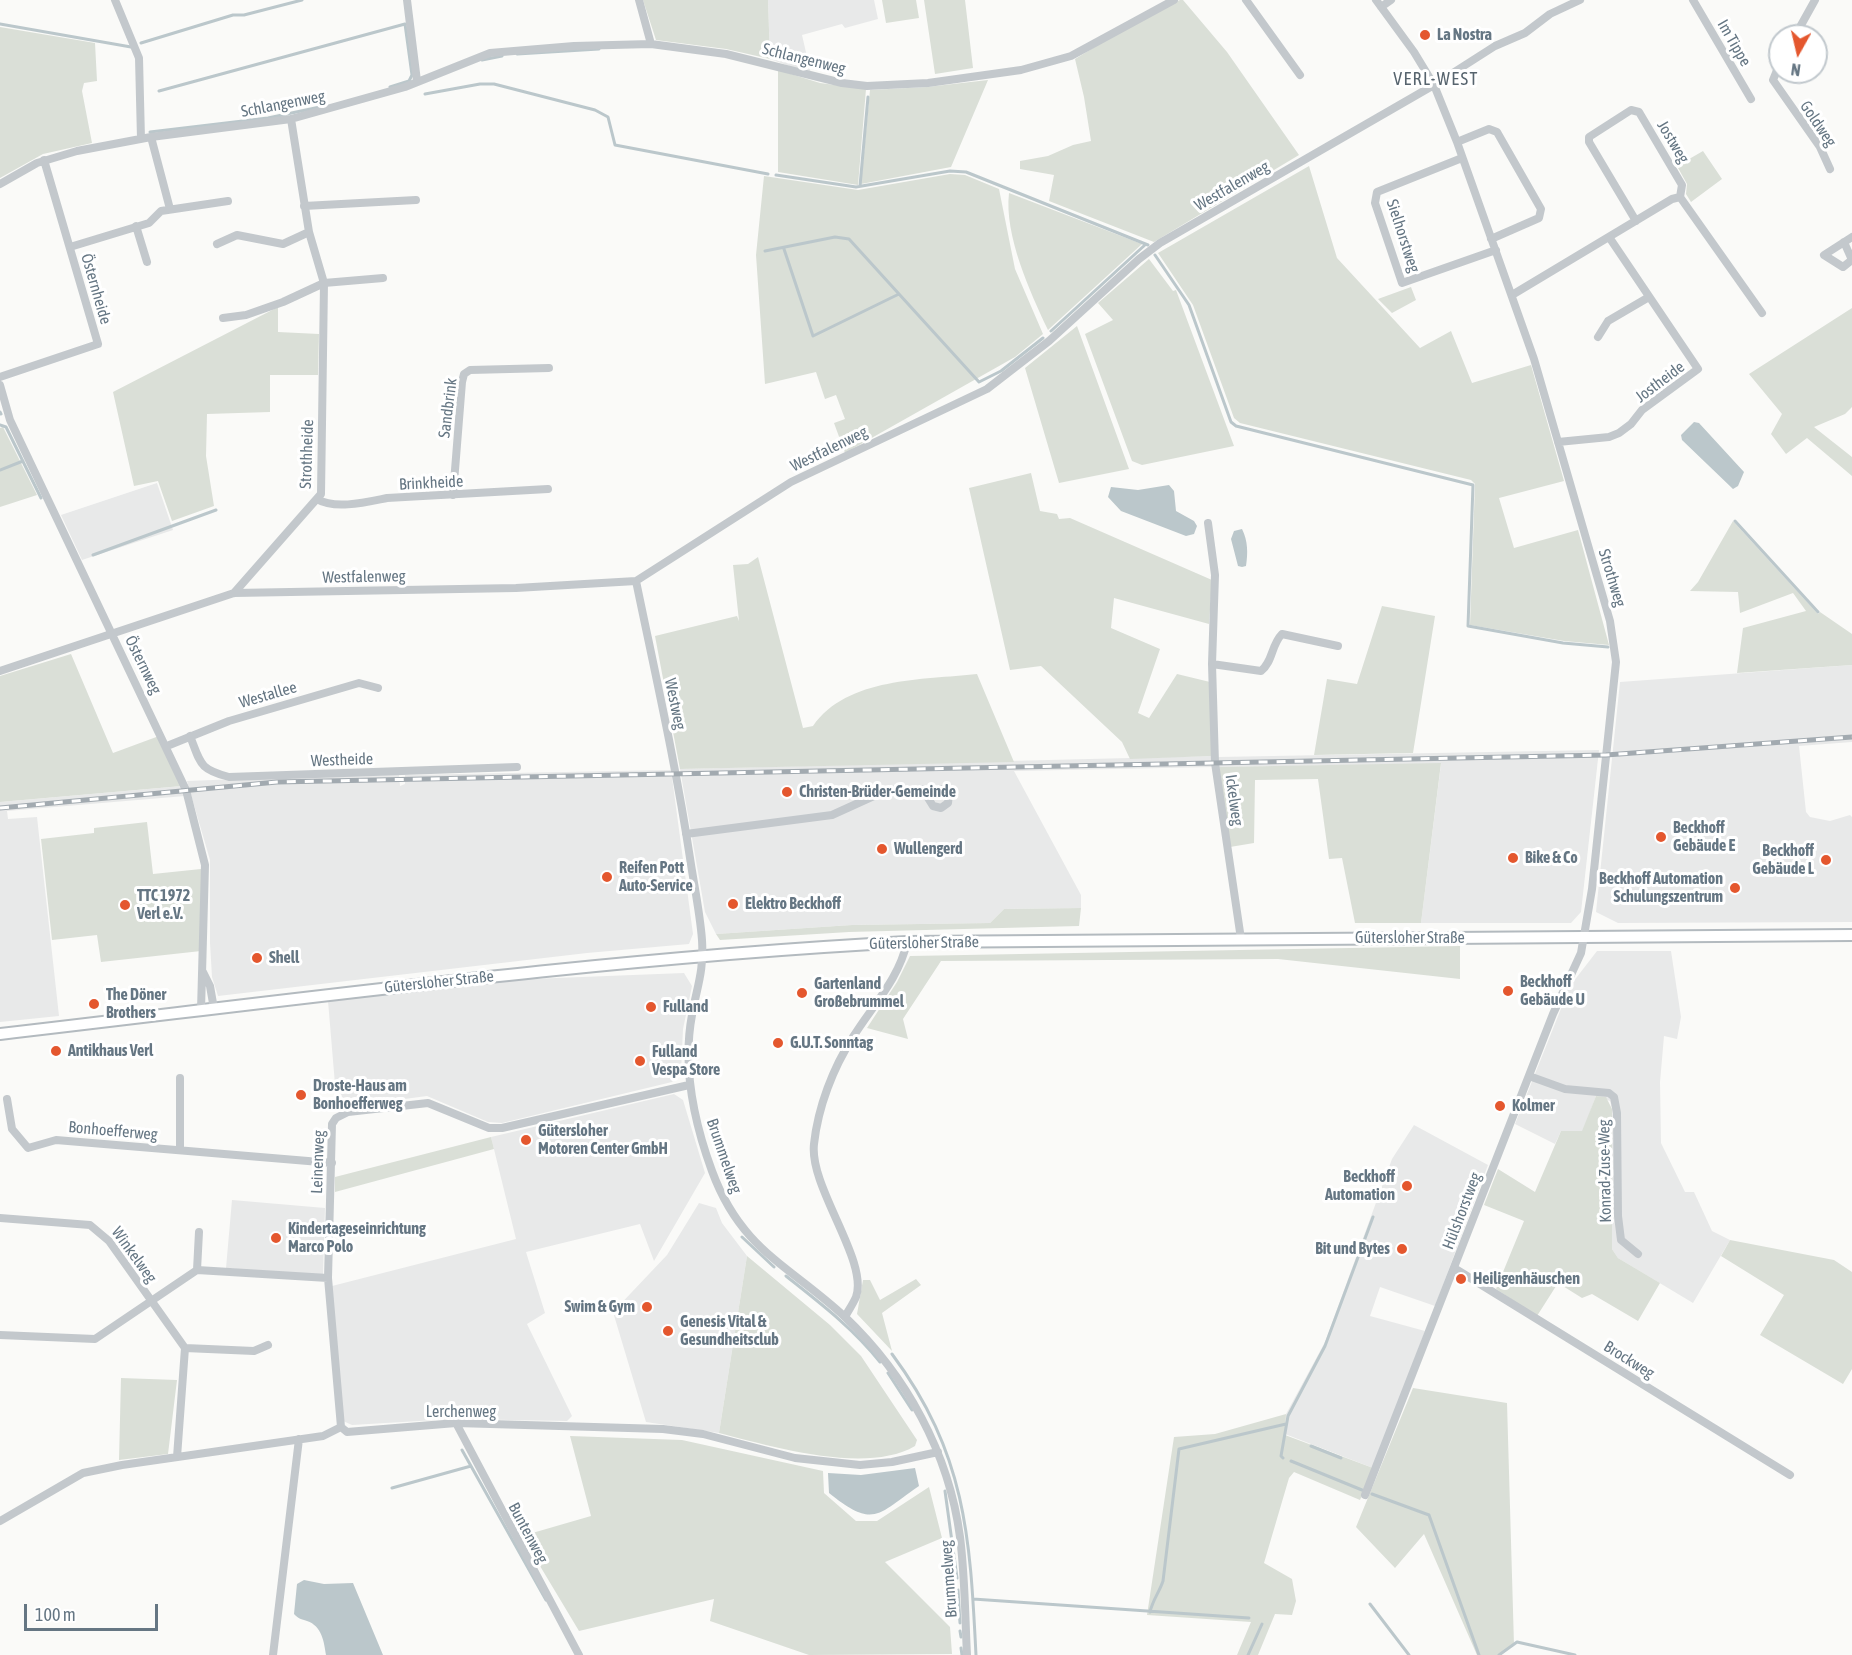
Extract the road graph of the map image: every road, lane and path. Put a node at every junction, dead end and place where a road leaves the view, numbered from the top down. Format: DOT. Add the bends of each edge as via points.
graph roads {
  1 [pos="115,0"];
  2 [pos="407,0"];
  3 [pos="639,0"];
  4 [pos="1174,0"];
  5 [pos="1246,0"];
  6 [pos="1391,0"];
  7 [pos="1580,0"];
  8 [pos="1693,0"];
  9 [pos="1815,0"];
  10 [pos="1378,3"];
  11 [pos="1802,24"];
  12 [pos="651,44"];
  13 [pos="1300,75"];
  14 [pos="417,81"];
  15 [pos="1776,84"];
  16 [pos="1434,85"];
  17 [pos="1751,99"];
  18 [pos="291,119"];
  19 [pos="150,137"];
  20 [pos="141,139"];
  21 [pos="1457,142"];
  22 [pos="1462,158"];
  23 [pos="44,160"];
  24 [pos="1830,169"];
  25 [pos="0,184"];
  26 [pos="1680,197"];
  27 [pos="416,200"];
  28 [pos="228,201"];
  29 [pos="304,206"];
  30 [pos="170,209"];
  31 [pos="1636,221"];
  32 [pos="136,226"];
  33 [pos="309,232"];
  34 [pos="1609,237"];
  35 [pos="1852,237"];
  36 [pos="1491,239"];
  37 [pos="1844,242"];
  38 [pos="217,244"];
  39 [pos="70,247"];
  40 [pos="1496,250"];
  41 [pos="1852,260"];
  42 [pos="147,262"];
  43 [pos="383,278"];
  44 [pos="324,283"];
  45 [pos="1512,295"];
  46 [pos="1649,297"];
  47 [pos="1762,313"];
  48 [pos="223,318"];
  49 [pos="1598,337"];
  50 [pos="549,368"];
  51 [pos="0,377"];
  52 [pos="0,385"];
  53 [pos="1558,442"];
  54 [pos="548,489"];
  55 [pos="453,495"];
  56 [pos="317,499"];
  57 [pos="1208,523"];
  58 [pos="636,580"];
  59 [pos="234,593"];
  60 [pos="112,634"];
  61 [pos="1338,646"];
  62 [pos="1212,664"];
  63 [pos="0,671"];
  64 [pos="378,688"];
  65 [pos="190,736"];
  66 [pos="166,746"];
  67 [pos="517,767"];
  68 [pos="923,790"];
  69 [pos="686,834"];
  70 [pos="1852,935"];
  71 [pos="1584,937"];
  72 [pos="1241,939"];
  73 [pos="907,942"];
  74 [pos="702,955"];
  75 [pos="203,972"];
  76 [pos="214,1009"];
  77 [pos="201,1010"];
  78 [pos="0,1034"];
  79 [pos="1529,1076"];
  80 [pos="180,1078"];
  81 [pos="689,1084"];
  82 [pos="7,1099"];
  83 [pos="180,1150"];
  84 [pos="332,1163"];
  85 [pos="0,1218"];
  86 [pos="199,1232"];
  87 [pos="1638,1254"];
  88 [pos="1454,1268"];
  89 [pos="196,1270"];
  90 [pos="328,1278"];
  91 [pos="151,1302"];
  92 [pos="845,1317"];
  93 [pos="0,1335"];
  94 [pos="268,1344"];
  95 [pos="185,1348"];
  96 [pos="456,1423"];
  97 [pos="341,1427"];
  98 [pos="299,1439"];
  99 [pos="938,1452"];
  100 [pos="177,1457"];
  101 [pos="1790,1475"];
  102 [pos="1365,1495"];
  103 [pos="0,1521"];
  104 [pos="273,1655"];
  105 [pos="579,1655"];
  106 [pos="967,1655"];
  1 -- 20 [label="street" via="138,58"];
  2 -- 14 [label="street"];
  3 -- 12 [label="street"];
  4 -- 12 [label="street, Schlangenweg" via="1071,56 1021,70 928,83 842,83 726,54"];
  5 -- 13 [label="street"];
  6 -- 10 [label="street"];
  7 -- 16 [label="street, Westfalenweg" via="1495,46"];
  8 -- 17 [label="street, Im Tippe"];
  9 -- 11 [label="street"];
  10 -- 16 [label="street, Strothweg"];
  12 -- 14 [label="street, Schlangenweg" via="490,54"];
  14 -- 18 [label="street, Schlangenweg"];
  15 -- 24 [label="street, Goldweg" via="1820,147"];
  16 -- 21 [label="street, Strothweg"];
  16 -- 58 [label="street, Westfalenweg" via="1160,243 1040,349 987,389 791,482"];
  18 -- 19 [label="street, Schlangenweg"];
  18 -- 29 [label="street, Strothheide"];
  19 -- 20 [label="street, Schlangenweg"];
  19 -- 30 [label="street"];
  20 -- 23 [label="street, Schlangenweg"];
  21 -- 22 [label="street, Strothweg"];
  21 -- 36 [label="street" via="1489,129 1497,132 1540,209 1539,218"];
  22 -- 36 [label="street, Strothweg"];
  22 -- 40 [label="street, Sielhorstweg" via="1377,192 1375,203 1402,283"];
  23 -- 25 [label="street, Schlangenweg"];
  23 -- 39 [label="street, Östernheide"];
  26 -- 31 [label="street"];
  26 -- 31 [label="street, Jostweg" via="1682,185 1639,112 1631,110 1589,137"];
  26 -- 47 [label="street, Jostweg"];
  27 -- 29 [label="street"];
  28 -- 30 [label="street"];
  29 -- 33 [label="street, Strothheide"];
  30 -- 32 [label="street, Östernheide" via="161,211 149,223"];
  31 -- 34 [label="street"];
  32 -- 39 [label="street, Östernheide"];
  32 -- 42 [label="street"];
  33 -- 38 [label="street" via="277,245 249,235 227,238"];
  33 -- 44 [label="street, Strothheide"];
  34 -- 45 [label="street"];
  34 -- 46 [label="street, Jostheide"];
  35 -- 37 [label="street"];
  36 -- 40 [label="street, Strothweg"];
  37 -- 41 [label="street"];
  37 -- 41 [label="street" via="1824,255 1843,267"];
  39 -- 51 [label="street, Östernheide" via="98,344"];
  40 -- 45 [label="street, Strothweg"];
  43 -- 44 [label="street"];
  44 -- 48 [label="street" via="246,315"];
  44 -- 56 [label="street, Strothheide" via="321,494"];
  45 -- 53 [label="street, Strothweg"];
  46 -- 49 [label="street" via="1608,321"];
  46 -- 53 [label="street, Jostheide" via="1698,369 1642,410 1619,433"];
  50 -- 55 [label="street, Sandbrink" via="470,370 465,374"];
  52 -- 60 [label="street, Östernweg" via="10,420"];
  53 -- 71 [label="street, Strothweg" via="1610,621 1616,662"];
  54 -- 55 [label="street, Brinkheide"];
  55 -- 56 [label="street, Brinkheide" via="324,503"];
  56 -- 59 [label="street, Strothheide"];
  57 -- 62 [label="street, Ickelweg" via="1215,574"];
  58 -- 59 [label="street, Westfalenweg" via="516,588"];
  58 -- 69 [label="street, Westweg"];
  59 -- 60 [label="street, Westfalenweg"];
  60 -- 63 [label="street, Westfalenweg"];
  60 -- 66 [label="street, Östernweg"];
  61 -- 62 [label="street" via="1281,634 1274,642 1268,666 1261,671"];
  62 -- 72 [label="street, Ickelweg" via="1215,763"];
  64 -- 65 [label="street, Westallee" via="358,683"];
  65 -- 66 [label="street, Westallee"];
  65 -- 67 [label="street, Westheide" via="201,764 209,772 230,777"];
  66 -- 75 [label="street, Östernweg" via="186,790 206,865"];
  68 -- 69 [label="street" via="887,790 832,815"];
  69 -- 74 [label="street, Westweg"];
  70 -- 71 [label="main road, Gütersloher Straße"];
  71 -- 72 [label="main road, Gütersloher Straße"];
  71 -- 79 [label="street, Hülshorstweg" via="1579,959"];
  72 -- 73 [label="main road, Gütersloher Straße"];
  73 -- 74 [label="main road, Gütersloher Straße"];
  73 -- 92 [label="street" via="903,961 853,1037 826,1090 814,1145 816,1167 856,1273 857,1295"];
  74 -- 76 [label="main road, Gütersloher Straße"];
  74 -- 81 [label="street, Brummelweg" via="702,977 691,1022"];
  75 -- 76 [label="street, Östernweg"];
  75 -- 77 [label="street, Östernweg"];
  76 -- 77 [label="main road, Gütersloher Straße"];
  77 -- 78 [label="main road, Gütersloher Straße"];
  79 -- 87 [label="street, Konrad-Zuse-Weg" via="1565,1089 1609,1093 1614,1097 1621,1240"];
  79 -- 88 [label="street, Hülshorstweg"];
  80 -- 83 [label="street, Bonhoefferweg"];
  81 -- 84 [label="street, Leinenweg" via="502,1128 489,1128 428,1103 348,1112 332,1124"];
  81 -- 92 [label="street, Brummelweg" via="705,1150 726,1204 757,1246"];
  82 -- 83 [label="street, Bonhoefferweg" via="12,1129 28,1148 56,1140"];
  83 -- 84 [label="street, Bonhoefferweg"];
  84 -- 90 [label="street, Leinenweg"];
  85 -- 91 [label="street, Winkelweg" via="97,1229"];
  86 -- 89 [label="street"];
  88 -- 101 [label="street, Brockweg"];
  88 -- 102 [label="street, Hülshorstweg"];
  89 -- 90 [label="street"];
  89 -- 91 [label="street"];
  90 -- 97 [label="street, Leinenweg"];
  91 -- 93 [label="street" via="95,1339"];
  91 -- 95 [label="street, Winkelweg"];
  92 -- 99 [label="street, Brummelweg" via="902,1384"];
  94 -- 95 [label="street" via="254,1351"];
  95 -- 100 [label="street"];
  96 -- 97 [label="street, Lerchenweg" via="348,1432"];
  96 -- 99 [label="street, Lerchenweg" via="663,1429 703,1434 795,1458 860,1465"];
  96 -- 105 [label="street, Buntenweg"];
  97 -- 98 [label="street, Lerchenweg" via="323,1436"];
  98 -- 100 [label="street, Lerchenweg"];
  98 -- 104 [label="street"];
  99 -- 106 [label="street, Brummelweg" via="960,1537"];
  100 -- 103 [label="street, Lerchenweg" via="83,1473"];
}
